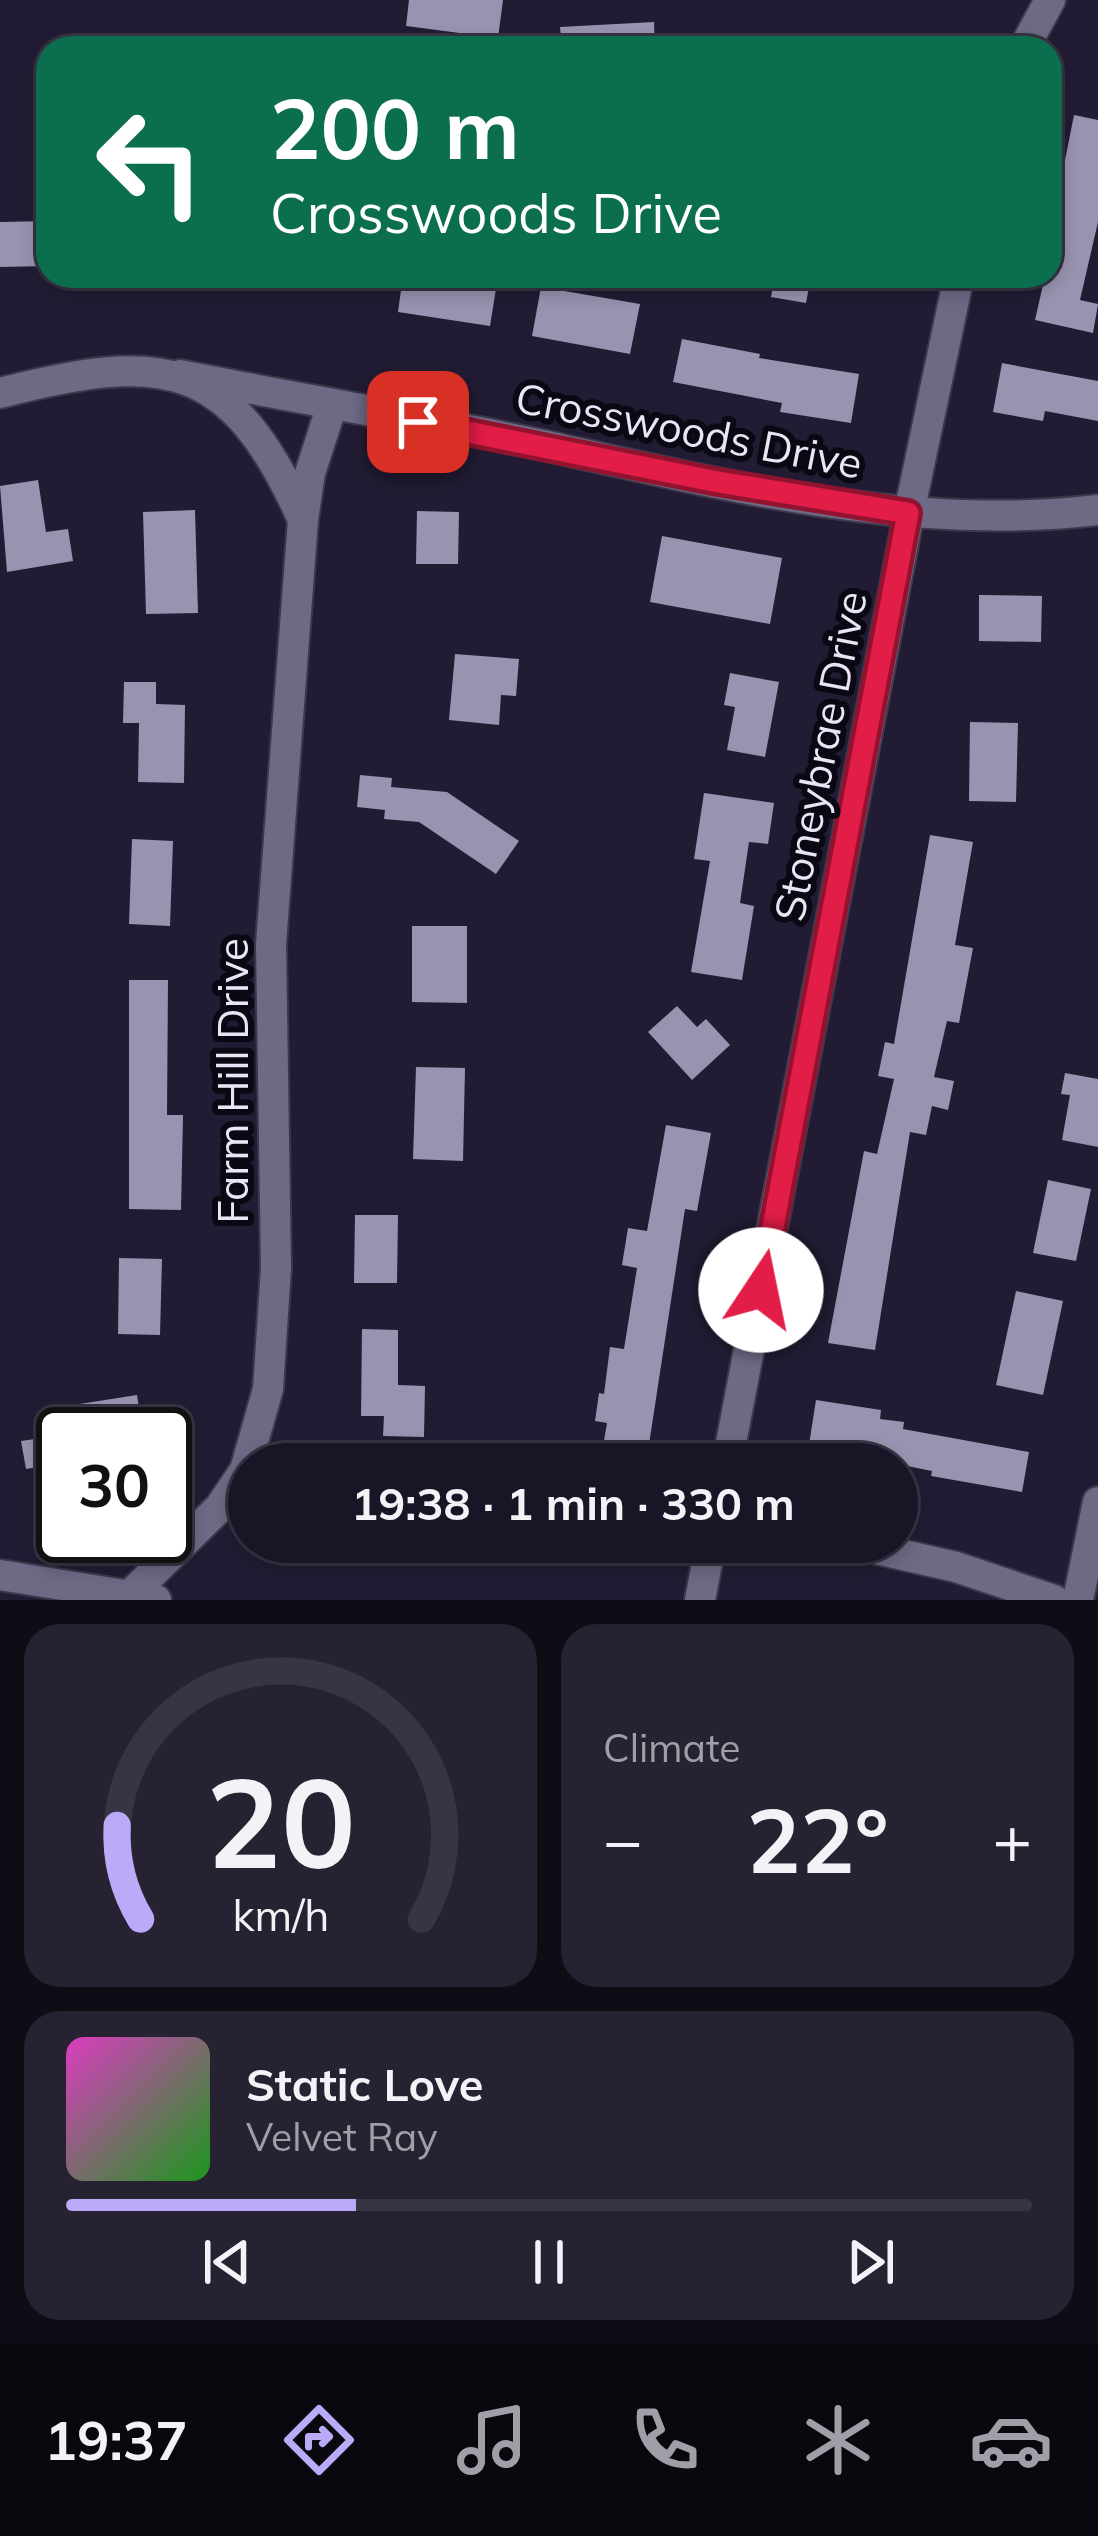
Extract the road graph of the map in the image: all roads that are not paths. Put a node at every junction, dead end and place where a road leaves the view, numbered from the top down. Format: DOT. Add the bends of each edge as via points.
graph roads {
  1 [pos="1046,1"];
  2 [pos="1030,36"];
  3 [pos="956,288"];
  4 [pos="180,375"];
  5 [pos="0,393"];
  6 [pos="332,405"];
  7 [pos="1098,510"];
  8 [pos="908,513"];
  9 [pos="303,520"];
  10 [pos="731,1443"];
  11 [pos="1098,1502"];
  12 [pos="918,1558"];
  13 [pos="707,1563"];
  14 [pos="0,1575"];
  15 [pos="144,1597"];
  16 [pos="700,1600"];
  17 [pos="1054,1600"];
  18 [pos="1078,1600"];
  1 -- 2 [label="street"];
  3 -- 8 [label="street, Stoneybrae Drive"];
  4 -- 5 [label="street" via="94,373"];
  4 -- 6 [label="street, Crosswoods Drive"];
  4 -- 9 [label="street" via="233,405 255,429"];
  6 -- 8 [label="street, Crosswoods Drive"];
  6 -- 9 [label="street"];
  7 -- 8 [label="street, Crosswoods Drive"];
  8 -- 10 [label="street, Stoneybrae Drive"];
  9 -- 15 [label="street, Farm Hill Drive" via="271,944 276,1268 268,1389 245,1470"];
  11 -- 18 [label="street"];
  12 -- 17 [label="street"];
  13 -- 16 [label="street"];
  14 -- 15 [label="street"];
}
